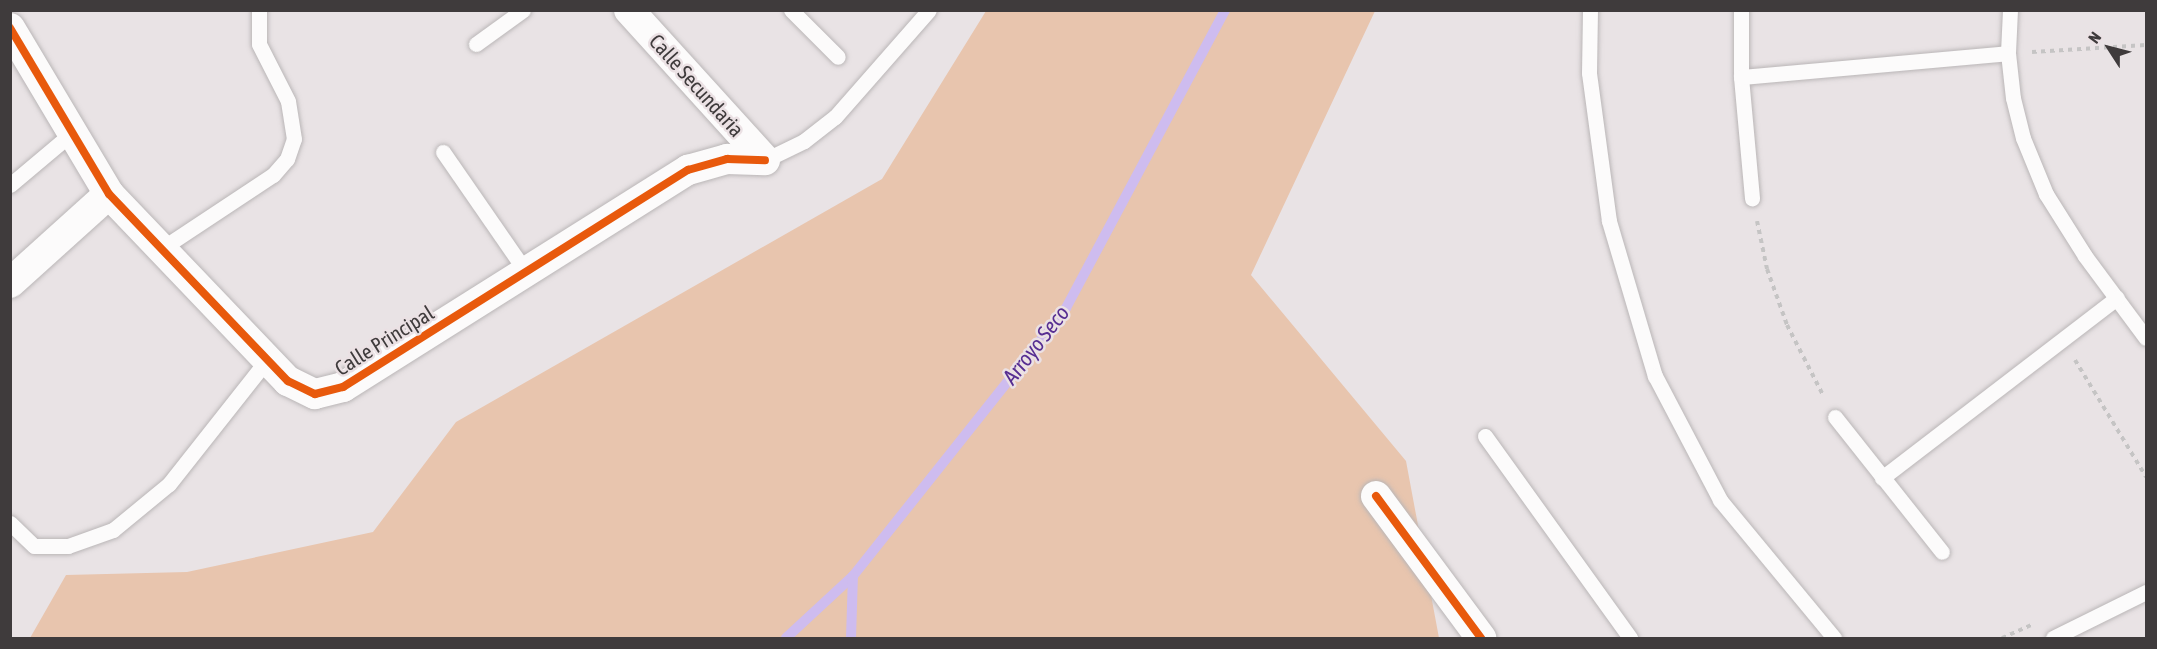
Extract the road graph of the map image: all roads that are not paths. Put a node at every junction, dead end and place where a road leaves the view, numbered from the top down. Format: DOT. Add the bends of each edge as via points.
graph roads {
  1 [pos="259,10"];
  2 [pos="523,10"];
  3 [pos="629,10"];
  4 [pos="791,10"];
  5 [pos="929,10"];
  6 [pos="1590,10"];
  7 [pos="1741,10"];
  8 [pos="2010,10"];
  9 [pos="10,28"];
  10 [pos="476,44"];
  11 [pos="2008,53"];
  12 [pos="838,57"];
  13 [pos="1741,77"];
  14 [pos="73,132"];
  15 [pos="443,152"];
  16 [pos="765,160"];
  17 [pos="10,185"];
  18 [pos="109,194"];
  19 [pos="1752,199"];
  20 [pos="161,249"];
  21 [pos="526,272"];
  22 [pos="10,283"];
  23 [pos="2117,298"];
  24 [pos="2146,338"];
  25 [pos="267,360"];
  26 [pos="1835,417"];
  27 [pos="1485,436"];
  28 [pos="1882,478"];
  29 [pos="1376,496"];
  30 [pos="10,523"];
  31 [pos="1942,552"];
  32 [pos="2146,592"];
  33 [pos="1481,639"];
  34 [pos="1630,639"];
  35 [pos="1834,639"];
  36 [pos="2053,639"];
  1 -- 20 [label="lane" via="259,44 288,101 294,138 287,159 273,175"];
  2 -- 10 [label="lane"];
  3 -- 16 [label="street, Calle Secundaria"];
  4 -- 12 [label="lane"];
  5 -- 16 [label="lane" via="835,117 804,141"];
  6 -- 35 [label="lane" via="1589,73 1609,221 1655,376 1720,500"];
  7 -- 13 [label="lane"];
  8 -- 11 [label="lane"];
  9 -- 14 [label="street, Calle Principal"];
  11 -- 13 [label="lane"];
  11 -- 23 [label="lane" via="2023,138 2046,194"];
  13 -- 19 [label="lane"];
  14 -- 17 [label="lane"];
  14 -- 18 [label="street, Calle Principal"];
  15 -- 21 [label="lane"];
  16 -- 21 [label="street, Calle Principal" via="727,159 688,170"];
  18 -- 20 [label="street, Calle Principal"];
  18 -- 22 [label="street"];
  20 -- 25 [label="street, Calle Principal"];
  21 -- 25 [label="street, Calle Principal" via="330,393 300,390"];
  23 -- 24 [label="lane"];
  23 -- 28 [label="lane"];
  25 -- 30 [label="lane" via="169,484 113,530 68,546 34,546"];
  26 -- 28 [label="lane"];
  27 -- 34 [label="lane"];
  28 -- 31 [label="lane"];
  29 -- 33 [label="street"];
  32 -- 36 [label="lane"];
}
